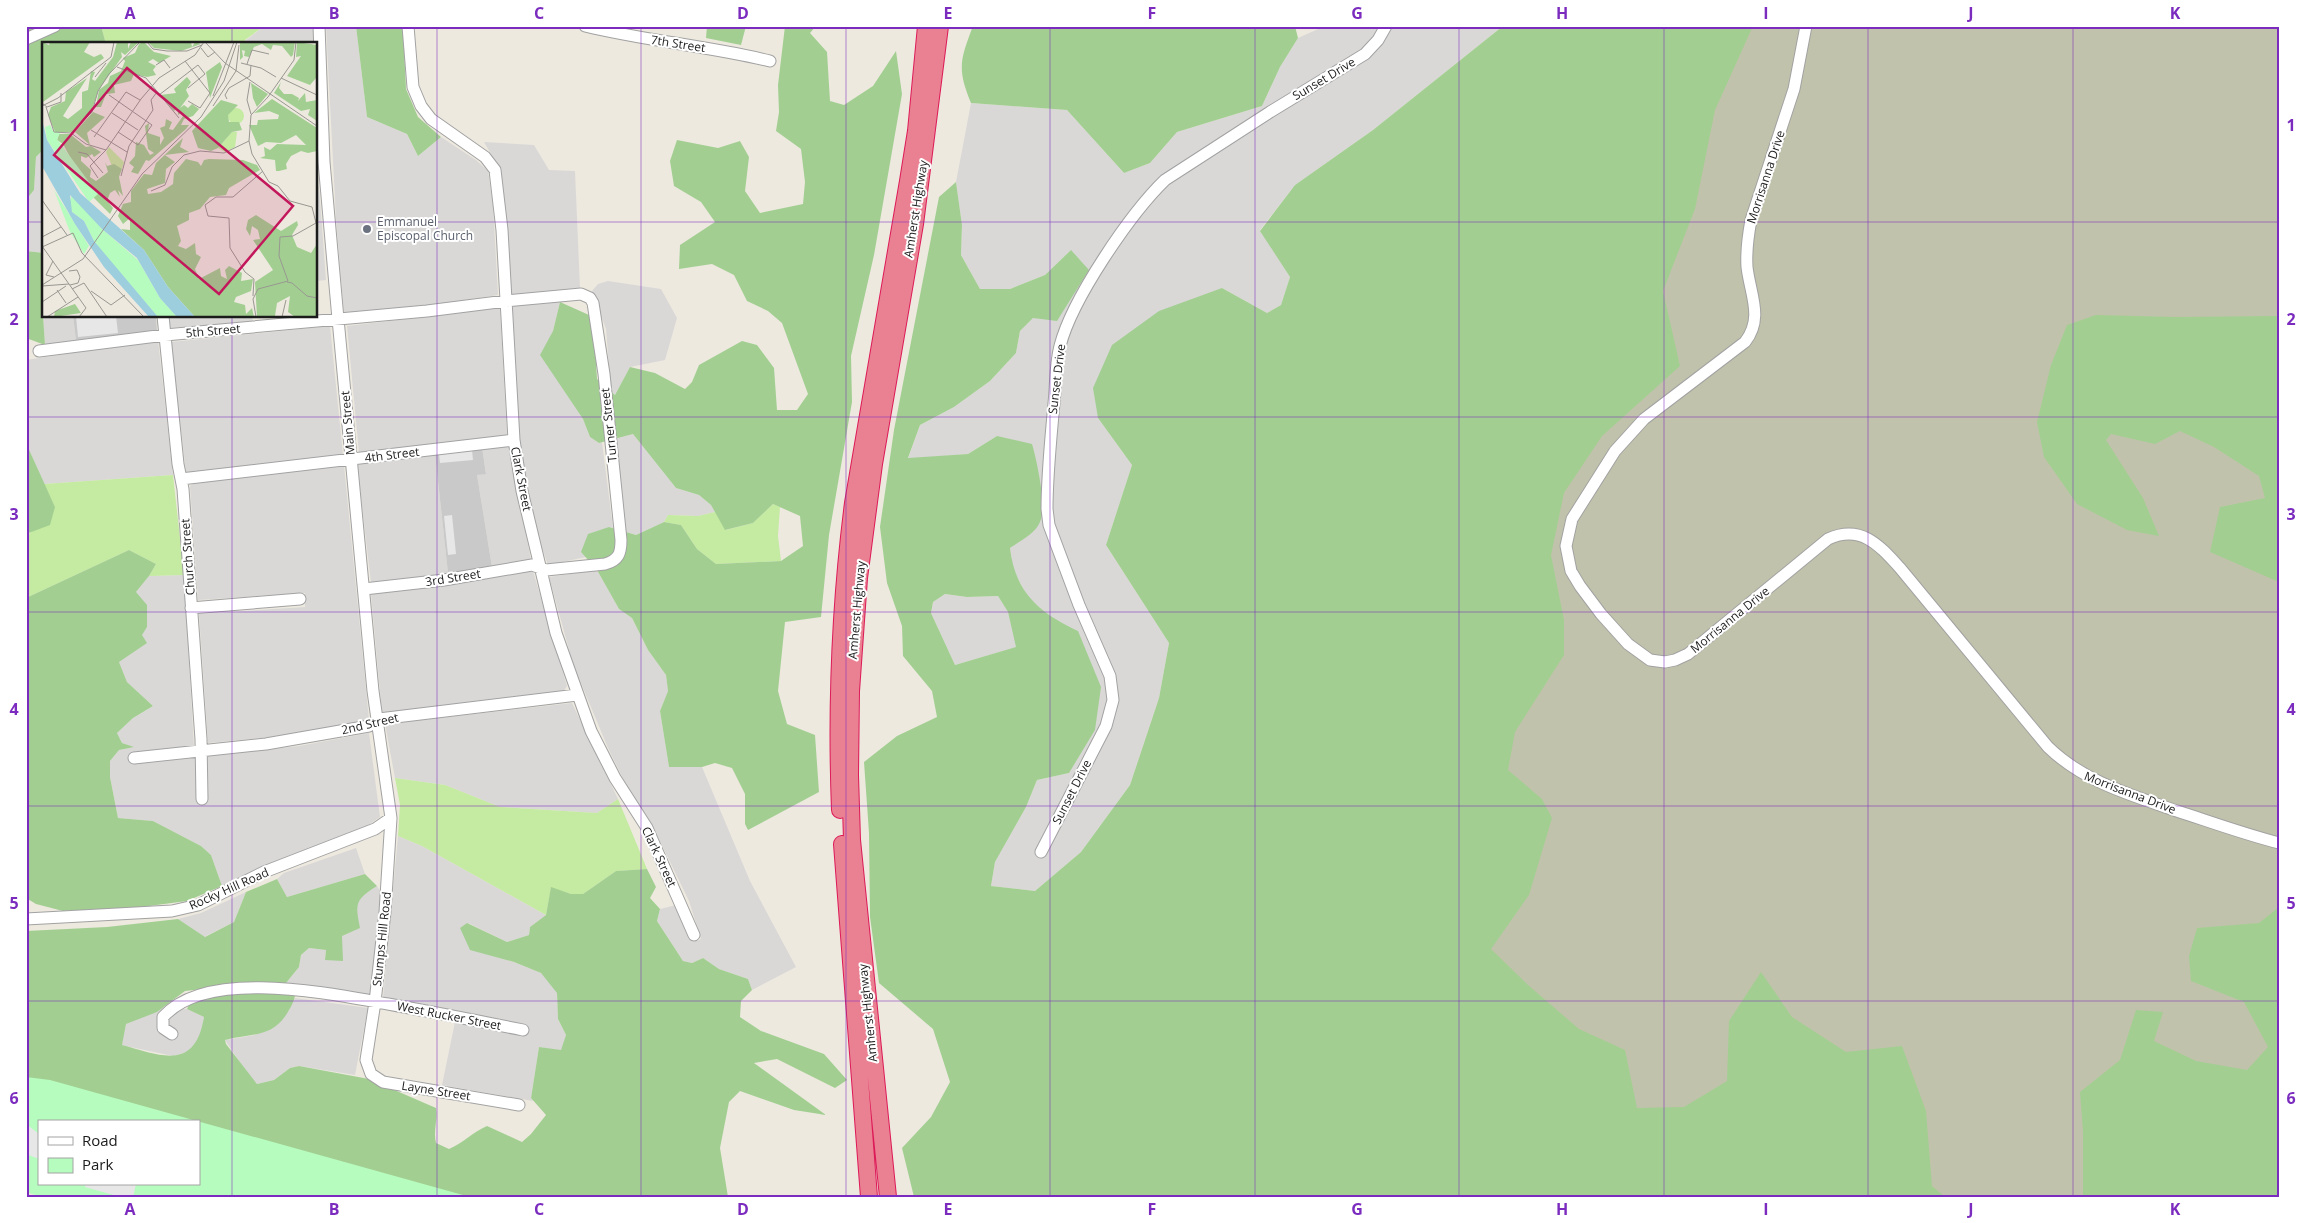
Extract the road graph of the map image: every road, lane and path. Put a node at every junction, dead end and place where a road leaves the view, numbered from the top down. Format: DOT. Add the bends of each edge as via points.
graph roads {
  1 [pos="55,26"];
  2 [pos="319,26"];
  3 [pos="408,26"];
  4 [pos="585,26"];
  5 [pos="926,26"];
  6 [pos="940,26"];
  7 [pos="1386,26"];
  8 [pos="1806,26"];
  9 [pos="26,39"];
  10 [pos="770,61"];
  11 [pos="321,182"];
  12 [pos="506,301"];
  13 [pos="162,318"];
  14 [pos="338,319"];
  15 [pos="165,335"];
  16 [pos="39,351"];
  17 [pos="514,440"];
  18 [pos="351,460"];
  19 [pos="181,479"];
  20 [pos="540,569"];
  21 [pos="364,589"];
  22 [pos="300,599"];
  23 [pos="191,608"];
  24 [pos="577,695"];
  25 [pos="376,721"];
  26 [pos="201,750"];
  27 [pos="134,758"];
  28 [pos="202,799"];
  29 [pos="391,818"];
  30 [pos="2279,843"];
  31 [pos="1040,852"];
  32 [pos="26,919"];
  33 [pos="694,936"];
  34 [pos="375,1002"];
  35 [pos="523,1030"];
  36 [pos="172,1034"];
  37 [pos="366,1060"];
  38 [pos="519,1105"];
  39 [pos="869,1197"];
  40 [pos="888,1197"];
  1 -- 9 [label="street"];
  2 -- 11 [label="street, Main Street"];
  3 -- 12 [label="street, Clark Street" via="413,87 421,106 431,119 485,157 495,170"];
  4 -- 10 [label="street, 7th Street" via="619,35"];
  5 -- 39 [label="highway, Amherst Highway" via="912,156 853,503 841,622 838,771 841,835"];
  6 -- 40 [label="highway, Amherst Highway" via="915,224 874,464 859,578 851,692 852,840"];
  7 -- 31 [label="street, Sunset Drive" via="1365,54 1165,180 1122,233 1065,330 1057,362 1047,509 1049,525 1110,676 1113,700 1106,726"];
  8 -- 30 [label="street, Morrisanna Drive" via="1794,89 1748,236 1754,328 1745,342 1644,420 1615,451 1572,519 1567,533 1567,558 1580,586 1638,653 1656,661 1675,660 1718,631 1828,539 1847,534 1866,537 1900,568 2048,747 2069,765 2092,780 2150,802"];
  11 -- 14 [label="street, Main Street"];
  12 -- 14 [label="street, 5th Street"];
  12 -- 17 [label="street, Clark Street"];
  12 -- 20 [label="street, Turner Street" via="580,294 590,298 604,374 621,552 613,562 605,564"];
  13 -- 15 [label="street, Church Street"];
  14 -- 15 [label="street, 5th Street"];
  14 -- 18 [label="street, Main Street"];
  15 -- 16 [label="street, 5th Street"];
  15 -- 19 [label="street, Church Street"];
  17 -- 18 [label="street, 4th Street"];
  17 -- 20 [label="street, Clark Street"];
  18 -- 19 [label="street, 4th Street"];
  18 -- 21 [label="street, Main Street"];
  19 -- 23 [label="street, Church Street"];
  20 -- 21 [label="street, 3rd Street" via="532,565"];
  20 -- 24 [label="street, Clark Street" via="556,633"];
  21 -- 25 [label="street, Main Street"];
  22 -- 23 [label="street"];
  23 -- 26 [label="street, Church Street"];
  24 -- 25 [label="street, 2nd Street"];
  24 -- 33 [label="street, Clark Street" via="615,778 647,828"];
  25 -- 26 [label="street, 2nd Street" via="369,726 284,742"];
  25 -- 29 [label="street, Main Street"];
  26 -- 27 [label="street, 2nd Street"];
  26 -- 28 [label="street, Church Street"];
  29 -- 32 [label="street, Rocky Hill Road" via="376,829 264,872 187,908 154,913"];
  29 -- 34 [label="street, Stumps Hill Road"];
  34 -- 35 [label="street, West Rucker Street"];
  34 -- 36 [label="street, West Rucker Street" via="280,987 204,993 192,997 164,1017 163,1028"];
  34 -- 37 [label="street, Stumps Hill Road"];
  37 -- 38 [label="street, Layne Street" via="371,1074 383,1082"];
}
